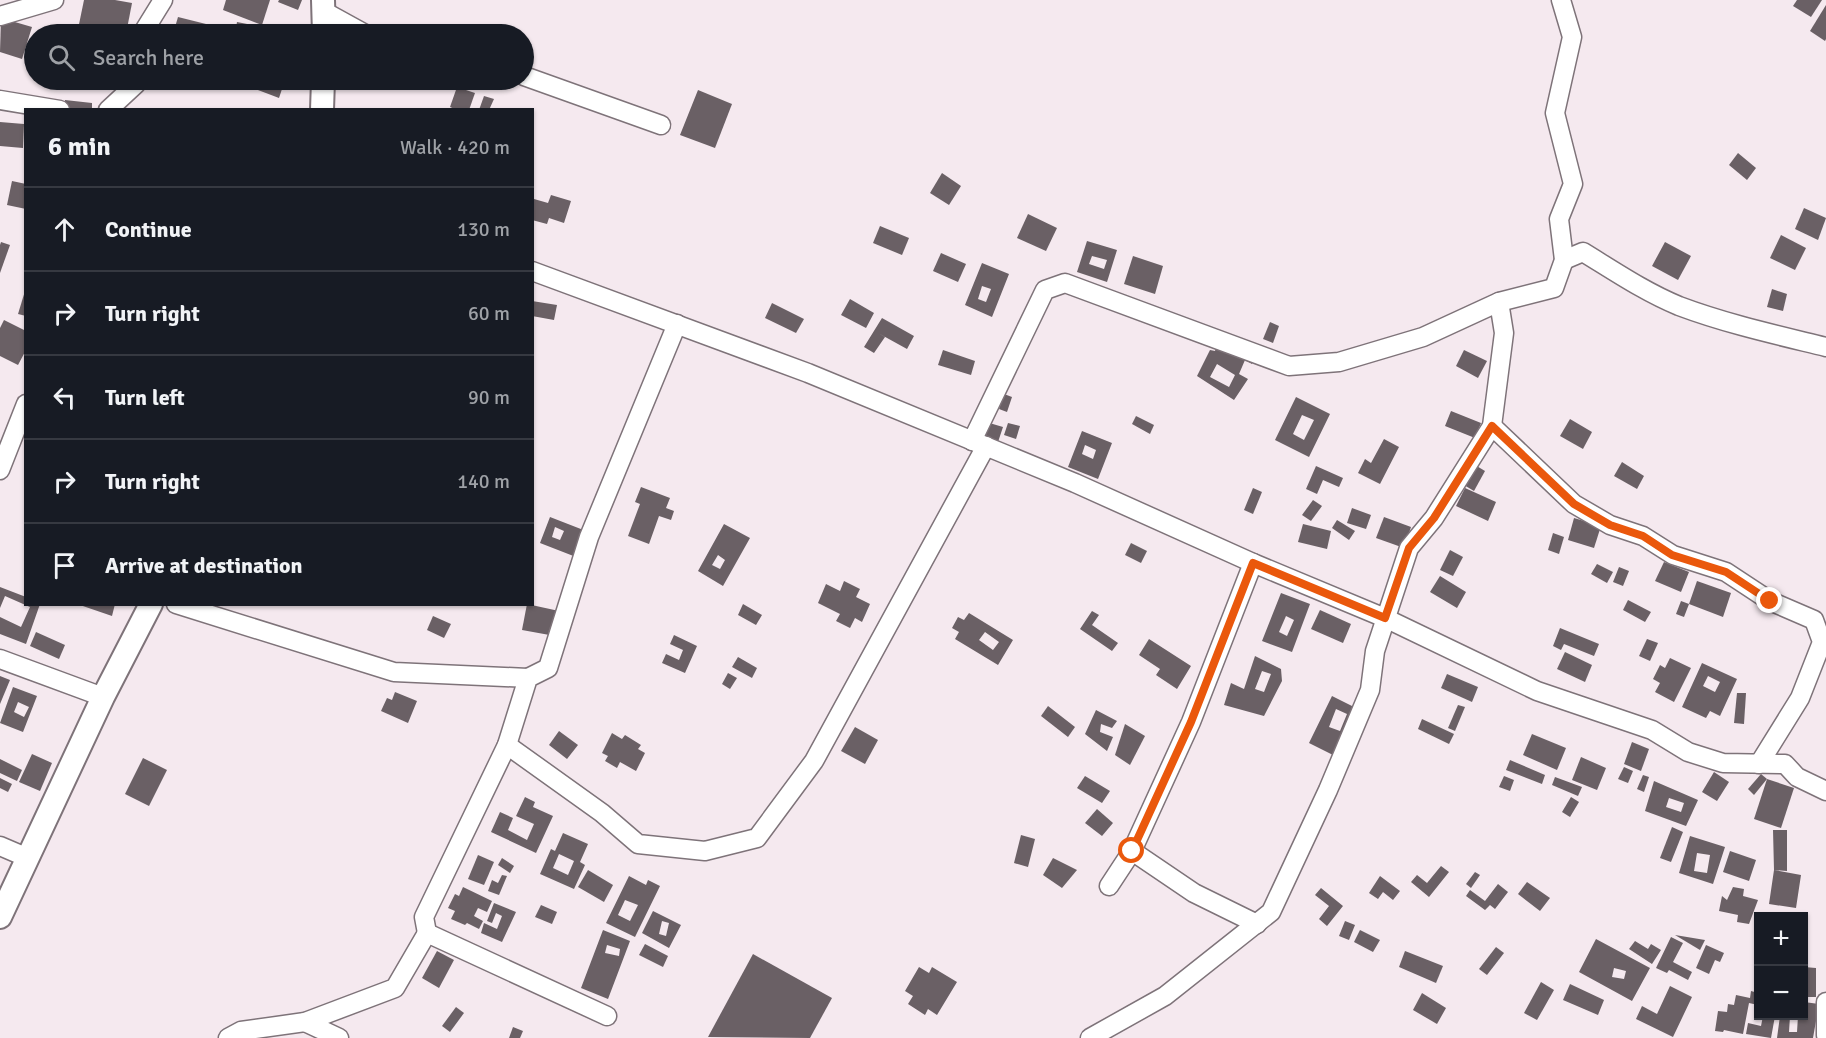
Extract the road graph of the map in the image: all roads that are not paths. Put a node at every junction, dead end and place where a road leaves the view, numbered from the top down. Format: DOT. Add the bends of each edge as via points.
graph roads {
  1 [pos="54,0"];
  2 [pos="163,0"];
  3 [pos="1561,0"];
  4 [pos="0,16"];
  5 [pos="324,16"];
  6 [pos="148,24"];
  7 [pos="342,24"];
  8 [pos="534,80"];
  9 [pos="128,90"];
  10 [pos="135,90"];
  11 [pos="323,90"];
  12 [pos="0,100"];
  13 [pos="48,108"];
  14 [pos="110,108"];
  15 [pos="131,108"];
  16 [pos="322,108"];
  17 [pos="661,125"];
  18 [pos="1564,260"];
  19 [pos="534,272"];
  20 [pos="1500,302"];
  21 [pos="677,324"];
  22 [pos="1826,348"];
  23 [pos="24,409"];
  24 [pos="1492,426"];
  25 [pos="979,444"];
  26 [pos="0,470"];
  27 [pos="1253,563"];
  28 [pos="150,606"];
  29 [pos="182,606"];
  30 [pos="1385,618"];
  31 [pos="0,659"];
  32 [pos="528,678"];
  33 [pos="103,698"];
  34 [pos="507,745"];
  35 [pos="1759,764"];
  36 [pos="1826,791"];
  37 [pos="0,846"];
  38 [pos="1132,851"];
  39 [pos="28,858"];
  40 [pos="1109,886"];
  41 [pos="0,917"];
  42 [pos="1257,924"];
  43 [pos="427,933"];
  44 [pos="1826,1002"];
  45 [pos="607,1016"];
  46 [pos="305,1022"];
  47 [pos="1826,1035"];
  48 [pos="228,1038"];
  49 [pos="339,1038"];
  50 [pos="1090,1038"];
  1 -- 4 [label="street"];
  2 -- 6 [label="street"];
  3 -- 18 [label="street" via="1572,37 1555,113 1573,184 1559,219"];
  5 -- 7 [label="street"];
  8 -- 17 [label="street"];
  9 -- 14 [label="street"];
  10 -- 15 [label="street"];
  11 -- 16 [label="street"];
  12 -- 13 [label="street"];
  18 -- 20 [label="street" via="1554,288"];
  18 -- 22 [label="street" via="1582,252 1635,285 1678,305 1737,326"];
  19 -- 21 [label="street"];
  20 -- 24 [label="street" via="1504,333"];
  20 -- 25 [label="street" via="1423,337 1339,362 1289,366 1065,283 1045,290"];
  21 -- 25 [label="street"];
  21 -- 32 [label="street" via="589,537 548,668"];
  23 -- 26 [label="street"];
  24 -- 30 [label="street" via="1434,518 1409,548"];
  24 -- 35 [label="street" via="1574,504 1610,525 1643,536 1672,555 1726,572 1770,601 1814,620 1822,642 1800,698"];
  25 -- 27 [label="street"];
  25 -- 34 [label="street" via="814,761 757,838 705,851 638,844 602,813"];
  27 -- 30 [label="street"];
  27 -- 38 [label="street" via="1191,722"];
  28 -- 33 [label="street"];
  29 -- 32 [label="street" via="394,672"];
  30 -- 35 [label="street" via="1537,691 1652,730 1688,752 1723,763"];
  30 -- 42 [label="street" via="1375,651 1370,690 1271,912"];
  31 -- 33 [label="street"];
  32 -- 34 [label="street"];
  33 -- 39 [label="street"];
  34 -- 43 [label="street" via="424,916"];
  35 -- 36 [label="street" via="1785,764 1797,777"];
  37 -- 39 [label="street"];
  38 -- 40 [label="street"];
  38 -- 42 [label="street" via="1194,893"];
  39 -- 41 [label="street"];
  42 -- 50 [label="street" via="1165,996"];
  43 -- 45 [label="street"];
  43 -- 46 [label="street" via="395,988"];
  44 -- 47 [label="street"];
  46 -- 48 [label="street" via="241,1031"];
  46 -- 49 [label="street"];
}
